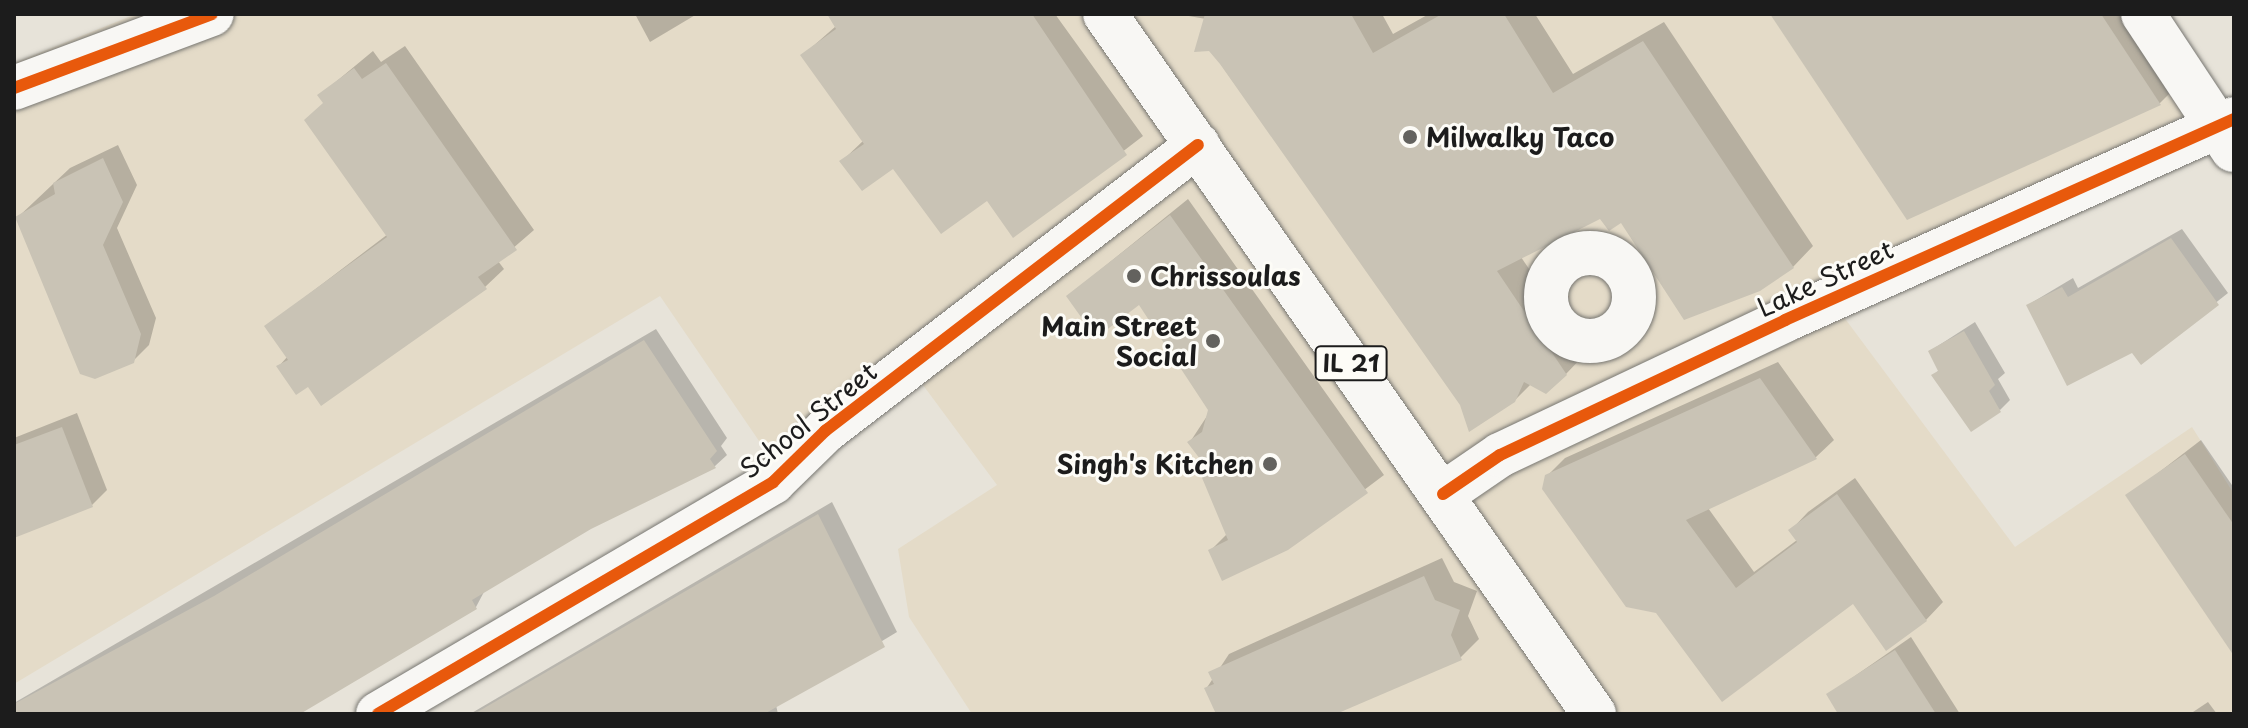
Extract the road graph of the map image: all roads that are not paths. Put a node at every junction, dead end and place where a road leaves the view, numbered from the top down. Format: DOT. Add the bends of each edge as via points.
graph roads {
  1 [pos="212,14"];
  2 [pos="1105,14"];
  3 [pos="2143,14"];
  4 [pos="14,88"];
  5 [pos="2228,133"];
  6 [pos="1198,145"];
  7 [pos="1617,332"];
  8 [pos="1649,386"];
  9 [pos="1443,494"];
  10 [pos="378,714"];
  11 [pos="1594,714"];
  1 -- 4 [label="street"];
  2 -- 6 [label="street, IL 21"];
  3 -- 5 [label="street"];
  5 -- 8 [label="street, Lake Street"];
  6 -- 9 [label="street, IL 21"];
  6 -- 10 [label="street, School Street" via="825,431 773,482"];
  7 -- 8 [label="street"];
  8 -- 9 [label="street, Lake Street" via="1500,455"];
  9 -- 11 [label="street, IL 21"];
}
